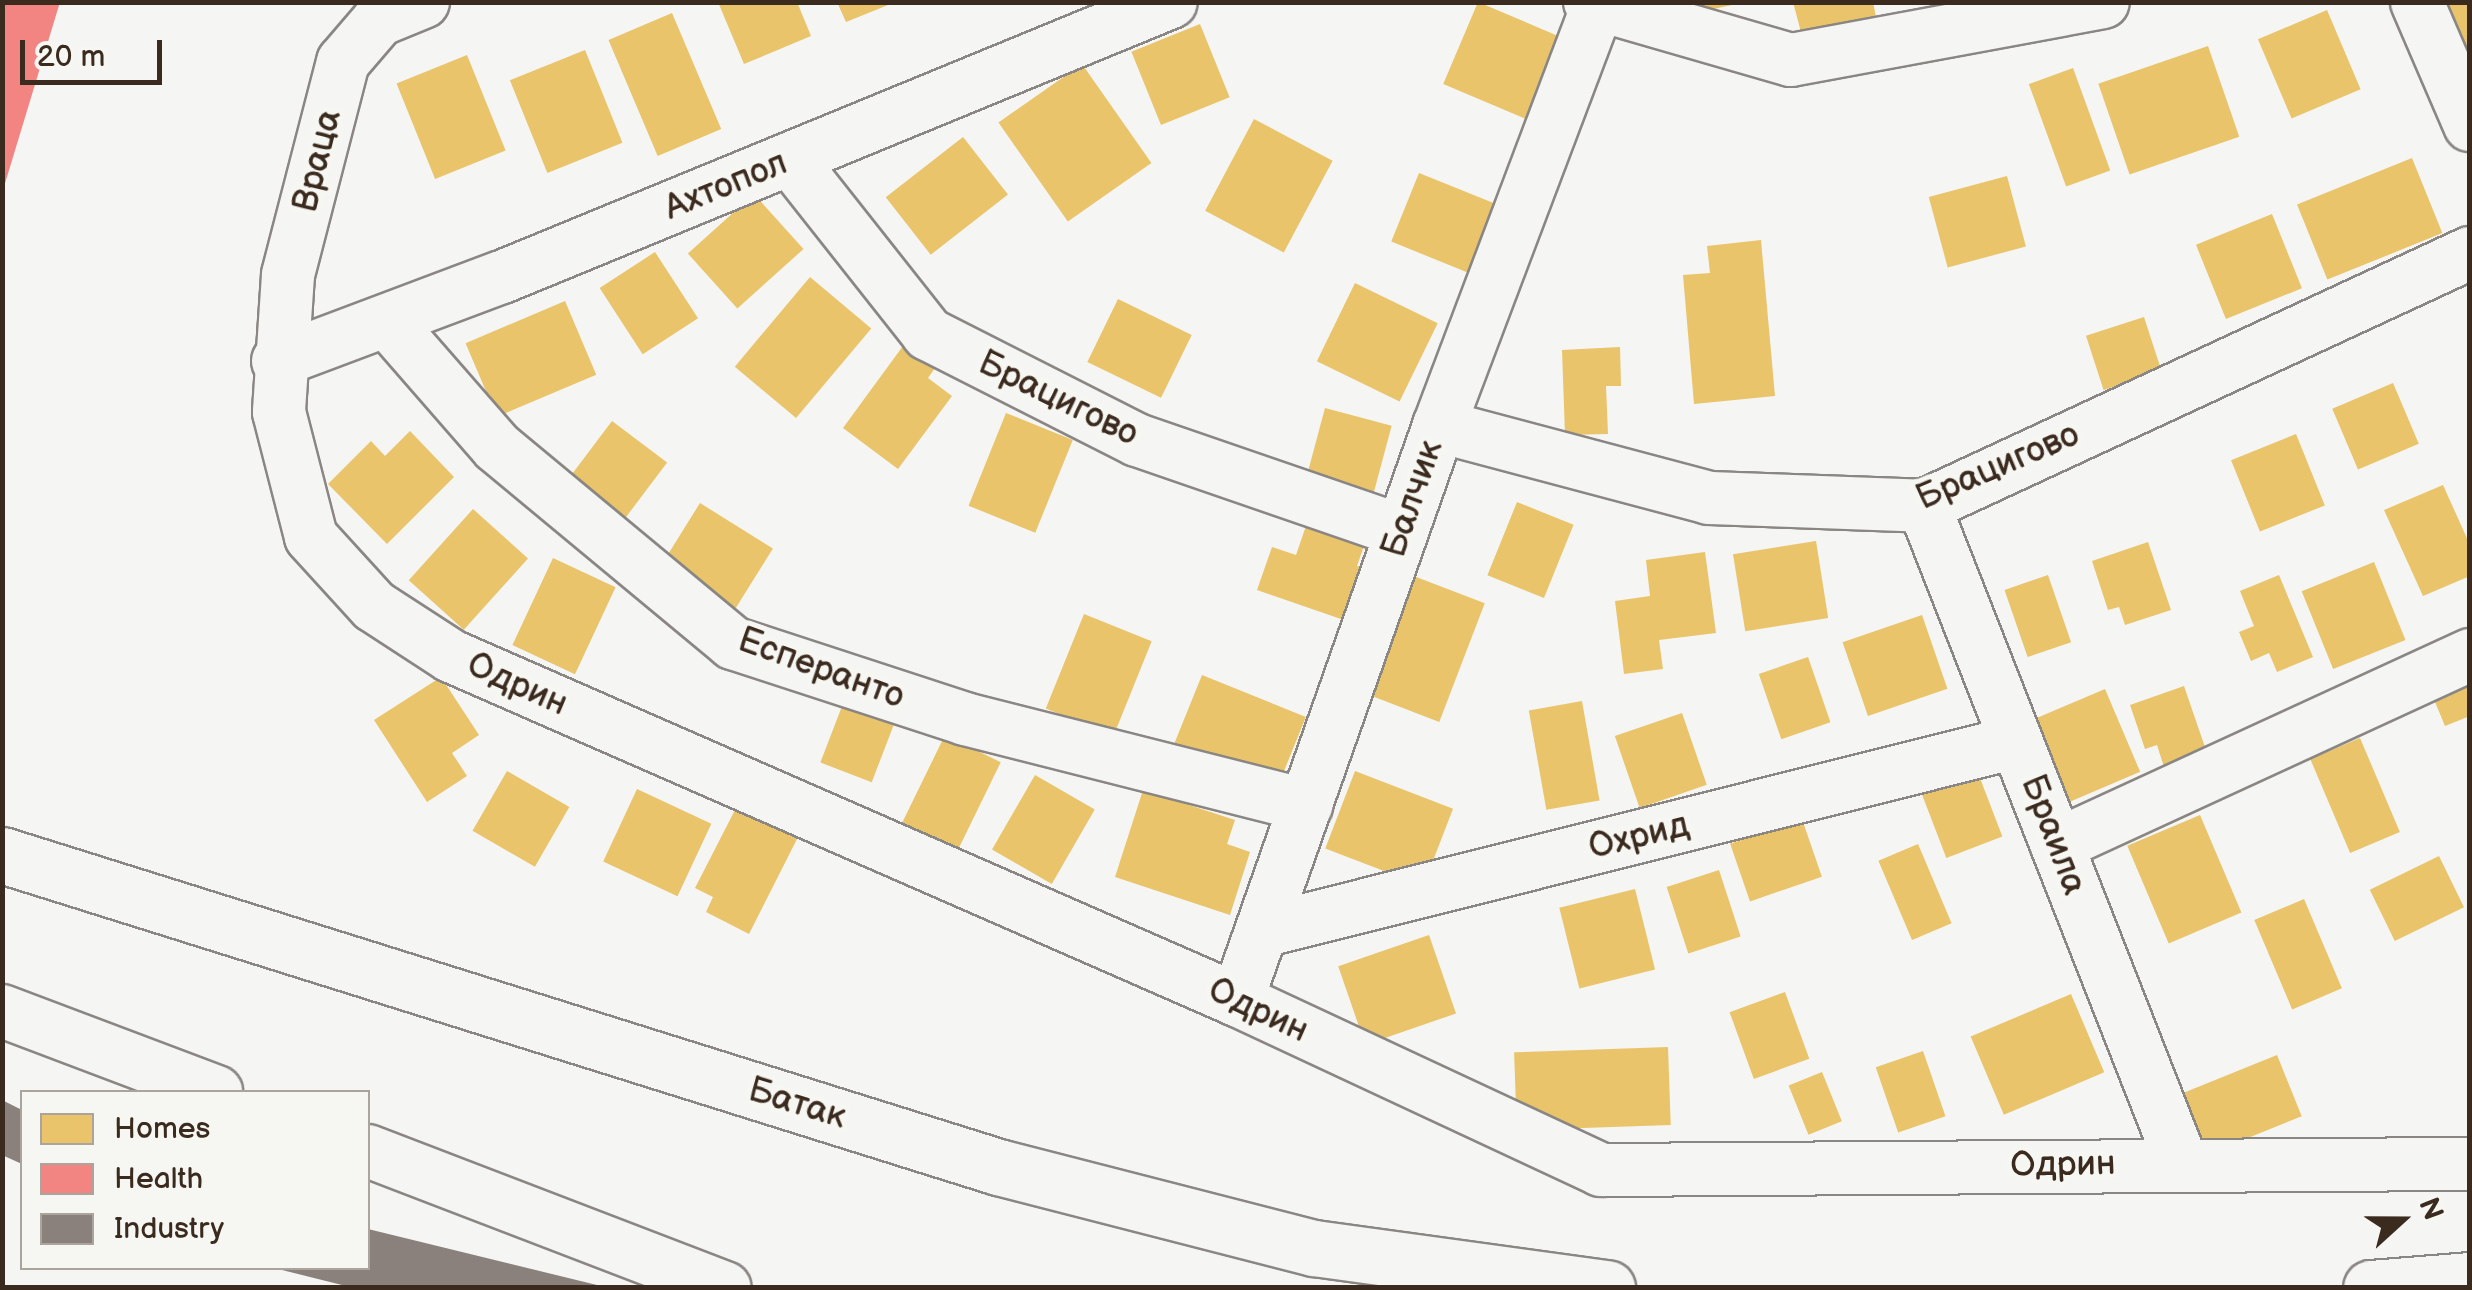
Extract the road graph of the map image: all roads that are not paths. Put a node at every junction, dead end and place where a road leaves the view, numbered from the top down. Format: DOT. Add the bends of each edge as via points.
graph roads {
  1 [pos="422,2"];
  2 [pos="1171,2"];
  3 [pos="2103,2"];
  4 [pos="2417,2"];
  5 [pos="1595,3"];
  6 [pos="2470,124"];
  7 [pos="790,159"];
  8 [pos="2470,253"];
  9 [pos="387,321"];
  10 [pos="278,362"];
  11 [pos="1439,426"];
  12 [pos="1924,506"];
  13 [pos="1402,532"];
  14 [pos="2470,655"];
  15 [pos="2016,742"];
  16 [pos="1306,806"];
  17 [pos="2057,845"];
  18 [pos="2,855"];
  19 [pos="1262,932"];
  20 [pos="1237,1000"];
  21 [pos="2,1011"];
  22 [pos="211,1090"];
  23 [pos="370,1151"];
  24 [pos="2182,1164"];
  25 [pos="2470,1164"];
  26 [pos="2470,1280"];
  27 [pos="725,1288"];
  28 [pos="1607,1288"];
  29 [pos="2371,1288"];
  1 -- 10 [label="street, Враца" via="379,20 343,62 288,275"];
  2 -- 7 [label="street, Ахтопол"];
  3 -- 5 [label="street" via="1790,60"];
  4 -- 6 [label="street"];
  5 -- 11 [label="street, Балчик"];
  7 -- 9 [label="street, Ахтопол"];
  7 -- 13 [label="street, Брацигово" via="928,334 1138,440"];
  8 -- 12 [label="street, Брацигово"];
  9 -- 10 [label="street, Ахтопол"];
  9 -- 16 [label="street, Есперанто" via="497,446 734,643 965,718"];
  10 -- 20 [label="street, Одрин" via="278,412 311,537 374,606 451,656"];
  11 -- 12 [label="street, Брацигово" via="1709,498"];
  11 -- 13 [label="street, Балчик"];
  12 -- 15 [label="street, Браила"];
  13 -- 16 [label="street, Балчик"];
  14 -- 17 [label="street"];
  15 -- 17 [label="street, Браила"];
  15 -- 19 [label="street, Охрид"];
  16 -- 19 [label="street, Балчик"];
  17 -- 24 [label="street, Браила"];
  18 -- 28 [label="street, Батак" via="998,1167 1314,1248"];
  19 -- 20 [label="street, Балчик"];
  20 -- 24 [label="street, Одрин" via="1600,1170"];
  21 -- 22 [label="street"];
  23 -- 27 [label="street"];
  24 -- 25 [label="street, Одрин"];
  26 -- 29 [label="street"];
}
